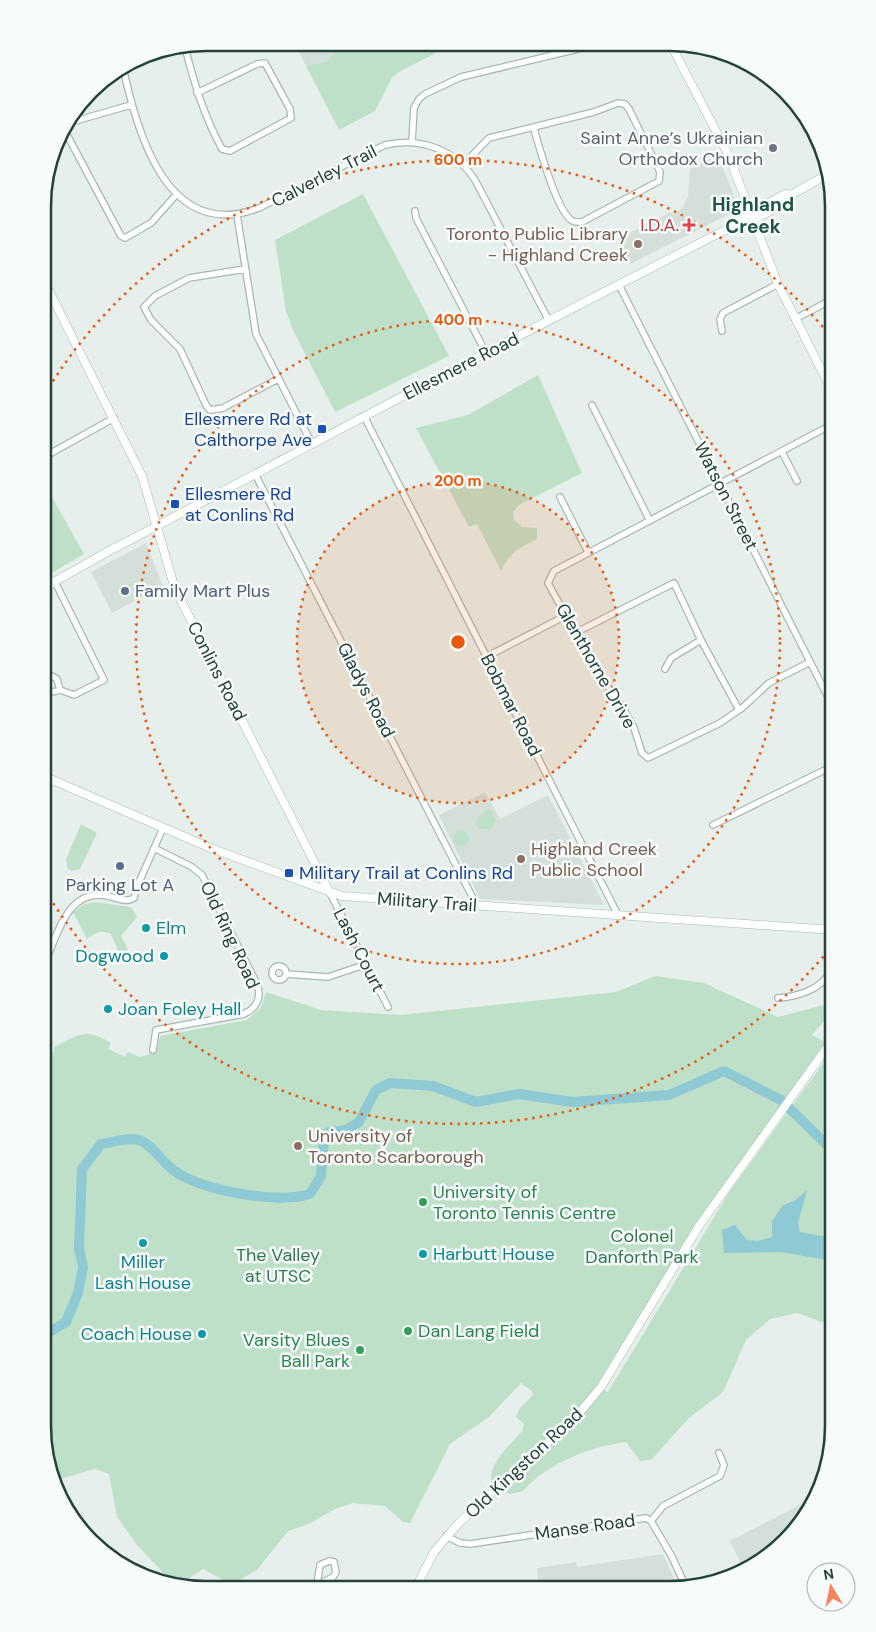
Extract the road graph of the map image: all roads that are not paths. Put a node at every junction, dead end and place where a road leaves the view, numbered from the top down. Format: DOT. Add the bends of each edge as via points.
graph roads {
  1 [pos="570,51"];
  2 [pos="674,51"];
  3 [pos="187,53"];
  4 [pos="124,75"];
  5 [pos="197,93"];
  6 [pos="131,104"];
  7 [pos="76,121"];
  8 [pos="534,129"];
  9 [pos="68,136"];
  10 [pos="412,142"];
  11 [pos="463,165"];
  12 [pos="822,177"];
  13 [pos="176,195"];
  14 [pos="415,211"];
  15 [pos="237,215"];
  16 [pos="752,216"];
  17 [pos="245,269"];
  18 [pos="778,284"];
  19 [pos="619,285"];
  20 [pos="51,295"];
  21 [pos="825,303"];
  22 [pos="795,318"];
  23 [pos="548,321"];
  24 [pos="722,331"];
  25 [pos="486,354"];
  26 [pos="825,375"];
  27 [pos="278,380"];
  28 [pos="592,405"];
  29 [pos="364,416"];
  30 [pos="114,418"];
  31 [pos="825,428"];
  32 [pos="312,444"];
  33 [pos="782,452"];
  34 [pos="51,453"];
  35 [pos="256,474"];
  36 [pos="797,481"];
  37 [pos="721,484"];
  38 [pos="560,497"];
  39 [pos="650,521"];
  40 [pos="156,524"];
  41 [pos="588,552"];
  42 [pos="55,582"];
  43 [pos="51,584"];
  44 [pos="567,615"];
  45 [pos="577,632"];
  46 [pos="701,640"];
  47 [pos="486,656"];
  48 [pos="810,662"];
  49 [pos="665,669"];
  50 [pos="60,690"];
  51 [pos="825,691"];
  52 [pos="740,710"];
  53 [pos="825,770"];
  54 [pos="51,779"];
  55 [pos="713,825"];
  56 [pos="163,828"];
  57 [pos="154,848"];
  58 [pos="330,893"];
  59 [pos="476,906"];
  60 [pos="618,914"];
  61 [pos="824,929"];
  62 [pos="51,950"];
  63 [pos="367,964"];
  64 [pos="286,974"];
  65 [pos="824,979"];
  66 [pos="778,998"];
  67 [pos="388,1007"];
  68 [pos="153,1050"];
  69 [pos="824,1051"];
  70 [pos="719,1453"];
  71 [pos="652,1521"];
  72 [pos="446,1536"];
  73 [pos="683,1580"];
  74 [pos="419,1581"];
  1 -- 10 [label="street" via="461,77 425,94 414,108"];
  2 -- 16 [label="street" via="728,154"];
  3 -- 5 [label="street"];
  4 -- 6 [label="street, Calverley Trail"];
  5 -- 5 [label="street" via="204,113 226,151 291,118 290,109 265,63"];
  6 -- 7 [label="street"];
  6 -- 13 [label="street, Calverley Trail" via="139,130"];
  8 -- 8 [label="street" via="552,186 570,220 576,223 659,181 660,172 625,104 618,102"];
  8 -- 11 [label="street" via="489,138"];
  9 -- 13 [label="street" via="121,236 125,238 151,223"];
  10 -- 11 [label="street, Calverley Trail" via="432,146"];
  10 -- 15 [label="street, Calverley Trail" via="375,148 259,208"];
  11 -- 23 [label="street, Calverley Trail" via="479,188"];
  12 -- 16 [label="street, Ellesmere Road" via="790,195 788,200"];
  13 -- 15 [label="street, Calverley Trail" via="201,211"];
  14 -- 25 [label="street"];
  15 -- 17 [label="street"];
  16 -- 18 [label="street"];
  16 -- 19 [label="street, Ellesmere Road" via="731,230 725,230"];
  17 -- 27 [label="street" via="256,334"];
  17 -- 27 [label="street" via="189,278 155,296 144,307 151,320 180,349 210,410 223,408"];
  18 -- 22 [label="street"];
  18 -- 24 [label="street" via="723,314 720,319"];
  19 -- 23 [label="street, Ellesmere Road"];
  19 -- 37 [label="street, Watson Street"];
  20 -- 30 [label="street, Conlins Road"];
  21 -- 22 [label="street"];
  22 -- 26 [label="street"];
  23 -- 25 [label="street, Ellesmere Road"];
  25 -- 29 [label="street, Ellesmere Road"];
  27 -- 32 [label="street"];
  28 -- 39 [label="street"];
  29 -- 32 [label="street, Ellesmere Road"];
  29 -- 47 [label="street, Bobmar Road"];
  30 -- 34 [label="street"];
  30 -- 40 [label="street, Conlins Road" via="142,476"];
  31 -- 33 [label="street, Glenthorne Drive"];
  32 -- 35 [label="street, Ellesmere Road"];
  33 -- 36 [label="street"];
  33 -- 37 [label="street, Glenthorne Drive"];
  35 -- 40 [label="street, Ellesmere Road"];
  35 -- 59 [label="street, Gladys Road"];
  37 -- 39 [label="street, Glenthorne Drive"];
  37 -- 48 [label="street, Watson Street"];
  38 -- 41 [label="street"];
  39 -- 41 [label="street, Glenthorne Drive"];
  40 -- 42 [label="street, Ellesmere Road"];
  40 -- 58 [label="street, Conlins Road" via="175,589"];
  41 -- 44 [label="street, Glenthorne Drive" via="554,571 548,583"];
  42 -- 43 [label="street, Ellesmere Road"];
  42 -- 50 [label="street" via="104,680 74,695"];
  44 -- 45 [label="street, Glenthorne Drive"];
  44 -- 47 [label="street"];
  45 -- 46 [label="street" via="674,583"];
  45 -- 52 [label="street, Glenthorne Drive" via="597,672 623,707 642,753 648,758"];
  46 -- 49 [label="street" via="671,658"];
  46 -- 52 [label="street"];
  47 -- 60 [label="street, Bobmar Road"];
  48 -- 51 [label="street, Watson Street"];
  48 -- 52 [label="street, Glenthorne Drive" via="768,683"];
  53 -- 55 [label="street"];
  54 -- 56 [label="street, Military Trail"];
  56 -- 57 [label="street"];
  56 -- 58 [label="street, Military Trail"];
  57 -- 62 [label="street" via="136,891 127,901 93,894 71,906"];
  57 -- 68 [label="street, Old Ring Road" via="202,875 259,994 254,1007 243,1014 156,1030"];
  58 -- 59 [label="street, Military Trail"];
  58 -- 63 [label="street, Lash Court"];
  59 -- 60 [label="street, Military Trail"];
  60 -- 61 [label="street, Military Trail"];
  63 -- 64 [label="street" via="328,977"];
  63 -- 67 [label="street, Lash Court"];
  65 -- 66 [label="street" via="812,989"];
  69 -- 72 [label="street, Old Kingston Road" via="699,1226 601,1387 571,1423"];
  70 -- 71 [label="street" via="724,1465 720,1476 663,1506"];
  71 -- 72 [label="street, Manse Road" via="646,1518 470,1544"];
  71 -- 73 [label="street, Manse Road"];
  72 -- 74 [label="street, Old Kingston Road"];
}
